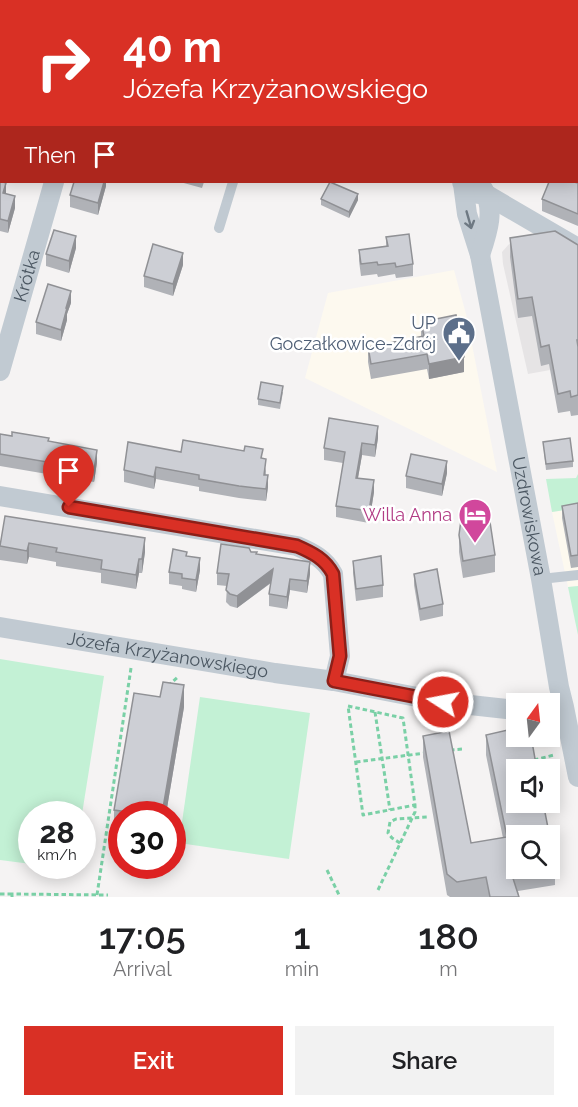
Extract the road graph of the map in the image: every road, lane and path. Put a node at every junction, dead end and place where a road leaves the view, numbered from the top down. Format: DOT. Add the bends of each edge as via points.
graph roads {
  1 [pos="54,183"];
  2 [pos="233,183"];
  3 [pos="473,186"];
  4 [pos="519,215"];
  5 [pos="219,228"];
  6 [pos="488,229"];
  7 [pos="578,248"];
  8 [pos="480,255"];
  9 [pos="0,371"];
  10 [pos="0,496"];
  11 [pos="578,575"];
  12 [pos="541,579"];
  13 [pos="0,627"];
  14 [pos="141,669"];
  15 [pos="170,673"];
  16 [pos="334,681"];
  17 [pos="164,690"];
  18 [pos="558,693"];
  19 [pos="506,709"];
  20 [pos="375,712"];
  21 [pos="560,718"];
  22 [pos="463,749"];
  23 [pos="441,752"];
  24 [pos="430,753"];
  25 [pos="408,755"];
  26 [pos="382,759"];
  27 [pos="356,762"];
  28 [pos="578,777"];
  29 [pos="415,806"];
  30 [pos="390,810"];
  31 [pos="412,818"];
  32 [pos="428,818"];
  33 [pos="400,843"];
  34 [pos="327,870"];
  35 [pos="378,890"];
  36 [pos="0,894"];
  37 [pos="12,895"];
  38 [pos="97,895"];
  39 [pos="108,895"];
  40 [pos="340,897"];
  1 -- 9 [label="street, Krótka"];
  2 -- 5 [label="lane"];
  3 -- 4 [label="street"];
  3 -- 6 [label="street, Uzdrowiskowa" via="490,210"];
  3 -- 8 [label="street, Uzdrowiskowa, one-way" via="467,214"];
  4 -- 6 [label="street"];
  4 -- 7 [label="street"];
  6 -- 8 [label="street, Uzdrowiskowa"];
  8 -- 12 [label="street, Uzdrowiskowa"];
  10 -- 16 [label="street" via="297,546 317,555 333,574 340,656"];
  11 -- 12 [label="lane"];
  12 -- 18 [label="street, Uzdrowiskowa"];
  13 -- 16 [label="street, Józefa Krzyżanowskiego"];
  14 -- 38 [label="path" via="131,667"];
  15 -- 17 [label="path" via="180,675"];
  16 -- 19 [label="street, Józefa Krzyżanowskiego" via="443,702"];
  20 -- 25 [label="path" via="403,718"];
  20 -- 26 [label="path"];
  20 -- 27 [label="path" via="348,706"];
  21 -- 28 [label="street, Uzdrowiskowa"];
  22 -- 23 [label="path"];
  24 -- 25 [label="path"];
  25 -- 26 [label="path"];
  25 -- 29 [label="path"];
  26 -- 27 [label="path"];
  26 -- 30 [label="path"];
  27 -- 30 [label="path" via="363,815"];
  29 -- 30 [label="path"];
  29 -- 31 [label="path"];
  31 -- 32 [label="path"];
  31 -- 33 [label="path"];
  31 -- 33 [label="path" via="390,822 388,833"];
  33 -- 35 [label="path"];
  34 -- 40 [label="path"];
  36 -- 37 [label="path"];
  37 -- 38 [label="path"];
  38 -- 39 [label="path"];
}
